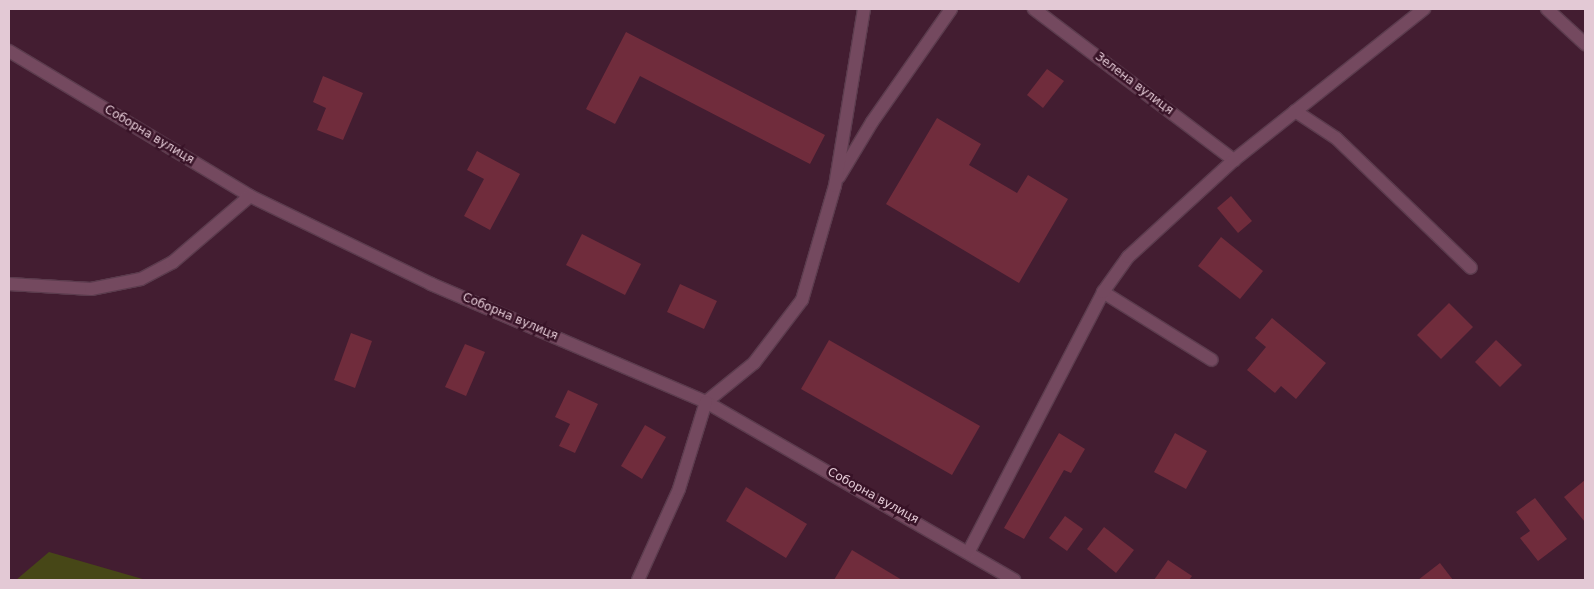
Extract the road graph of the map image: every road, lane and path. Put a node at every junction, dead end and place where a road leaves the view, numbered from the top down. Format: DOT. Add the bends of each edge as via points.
graph roads {
  1 [pos="864,9"];
  2 [pos="951,9"];
  3 [pos="1034,9"];
  4 [pos="1424,9"];
  5 [pos="1547,9"];
  6 [pos="1585,44"];
  7 [pos="9,51"];
  8 [pos="1295,111"];
  9 [pos="1234,160"];
  10 [pos="835,186"];
  11 [pos="250,196"];
  12 [pos="1471,268"];
  13 [pos="9,284"];
  14 [pos="1103,292"];
  15 [pos="1212,360"];
  16 [pos="706,402"];
  17 [pos="969,550"];
  18 [pos="638,580"];
  19 [pos="1014,580"];
  1 -- 10 [label="street"];
  2 -- 10 [label="street" via="877,115"];
  3 -- 9 [label="street, Зелена вулиця"];
  4 -- 8 [label="street"];
  5 -- 6 [label="street"];
  7 -- 11 [label="street, Соборна вулиця"];
  8 -- 9 [label="street"];
  8 -- 12 [label="street" via="1336,138"];
  9 -- 14 [label="street" via="1144,239"];
  10 -- 16 [label="street" via="802,300 754,363"];
  11 -- 13 [label="street" via="174,262 141,279 91,289"];
  11 -- 16 [label="street, Соборна вулиця" via="431,284"];
  14 -- 15 [label="street"];
  14 -- 17 [label="street"];
  16 -- 17 [label="street, Соборна вулиця"];
  16 -- 18 [label="street" via="679,489"];
  17 -- 19 [label="street, Соборна вулиця"];
}
